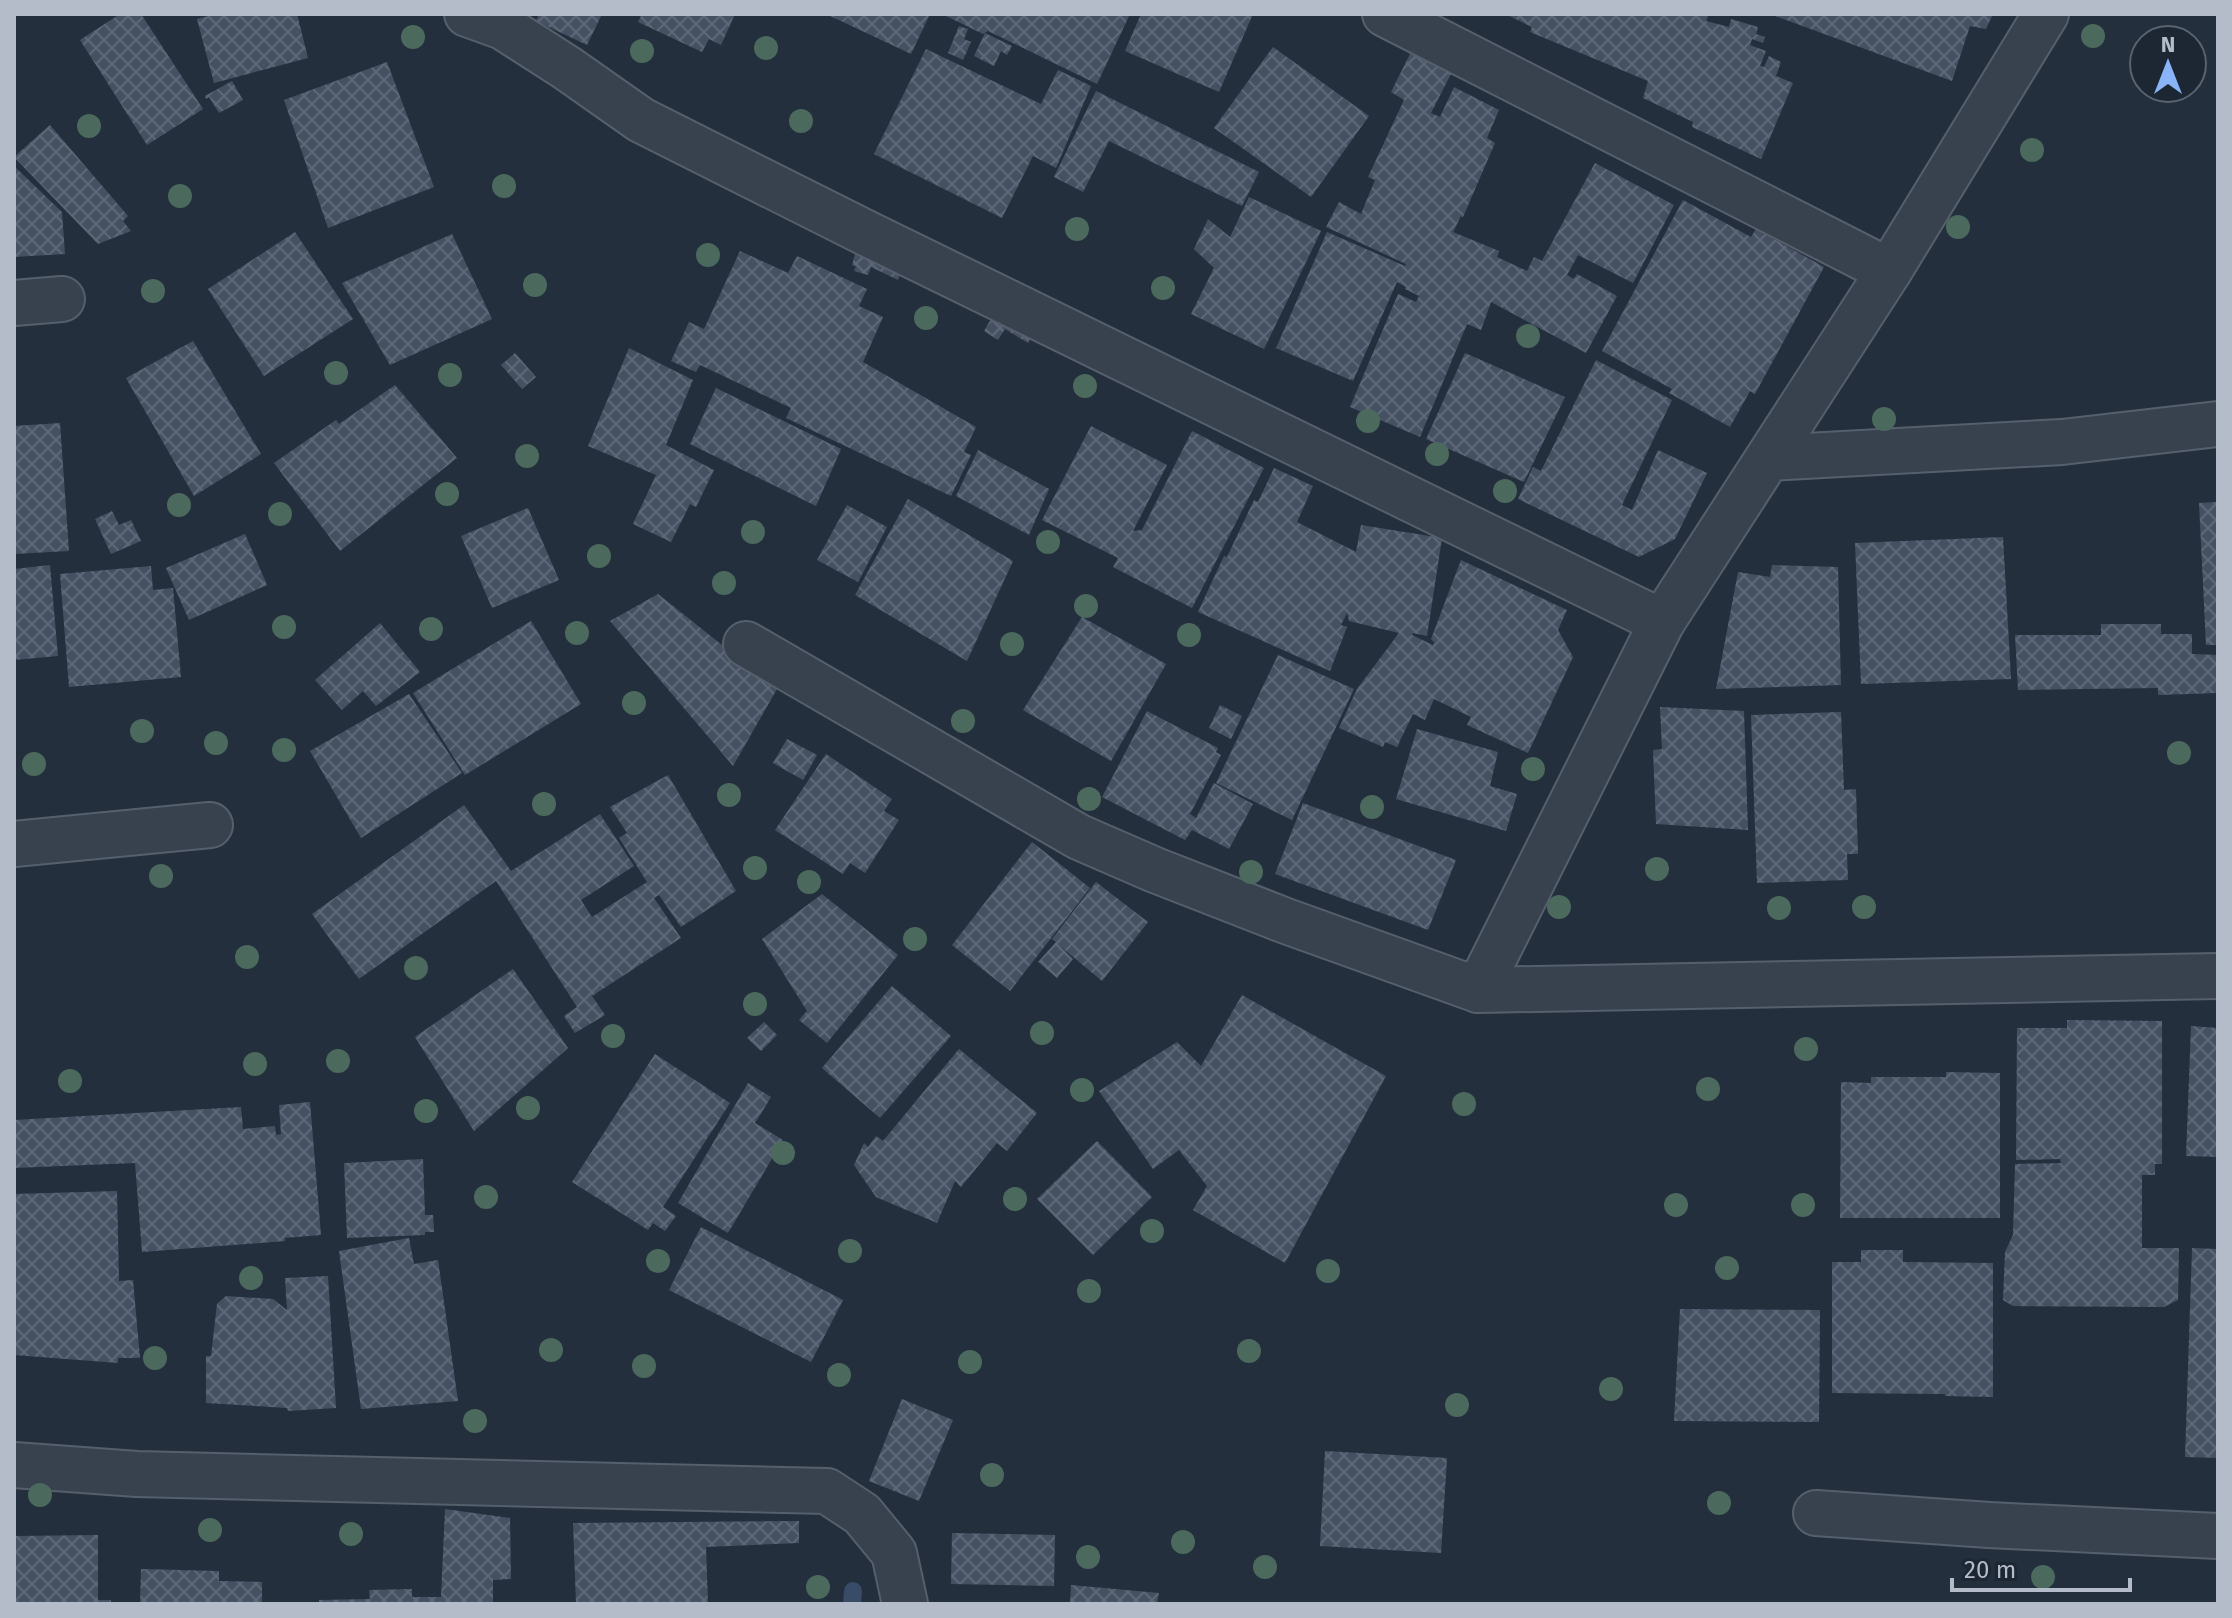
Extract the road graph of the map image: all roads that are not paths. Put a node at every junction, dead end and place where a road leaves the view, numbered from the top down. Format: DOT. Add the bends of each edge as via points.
graph roads {
  1 [pos="467,14"];
  2 [pos="1385,14"];
  3 [pos="2046,14"];
  4 [pos="1889,271"];
  5 [pos="62,299"];
  6 [pos="14,303"];
  7 [pos="2218,424"];
  8 [pos="1769,458"];
  9 [pos="1662,622"];
  10 [pos="746,644"];
  11 [pos="210,825"];
  12 [pos="14,844"];
  13 [pos="2218,976"];
  14 [pos="1478,990"];
  15 [pos="14,1465"];
  16 [pos="1816,1513"];
  17 [pos="2218,1536"];
  18 [pos="905,1604"];
  1 -- 9 [label="street" via="503,27 641,120"];
  2 -- 4 [label="street"];
  3 -- 4 [label="street"];
  4 -- 8 [label="street"];
  5 -- 6 [label="street"];
  7 -- 8 [label="street" via="2062,442"];
  8 -- 9 [label="street"];
  9 -- 14 [label="street"];
  10 -- 14 [label="street" via="1079,837 1286,921"];
  11 -- 12 [label="street"];
  13 -- 14 [label="street"];
  15 -- 18 [label="street" via="137,1474 827,1491 862,1514 894,1553"];
  16 -- 17 [label="street"];
}
